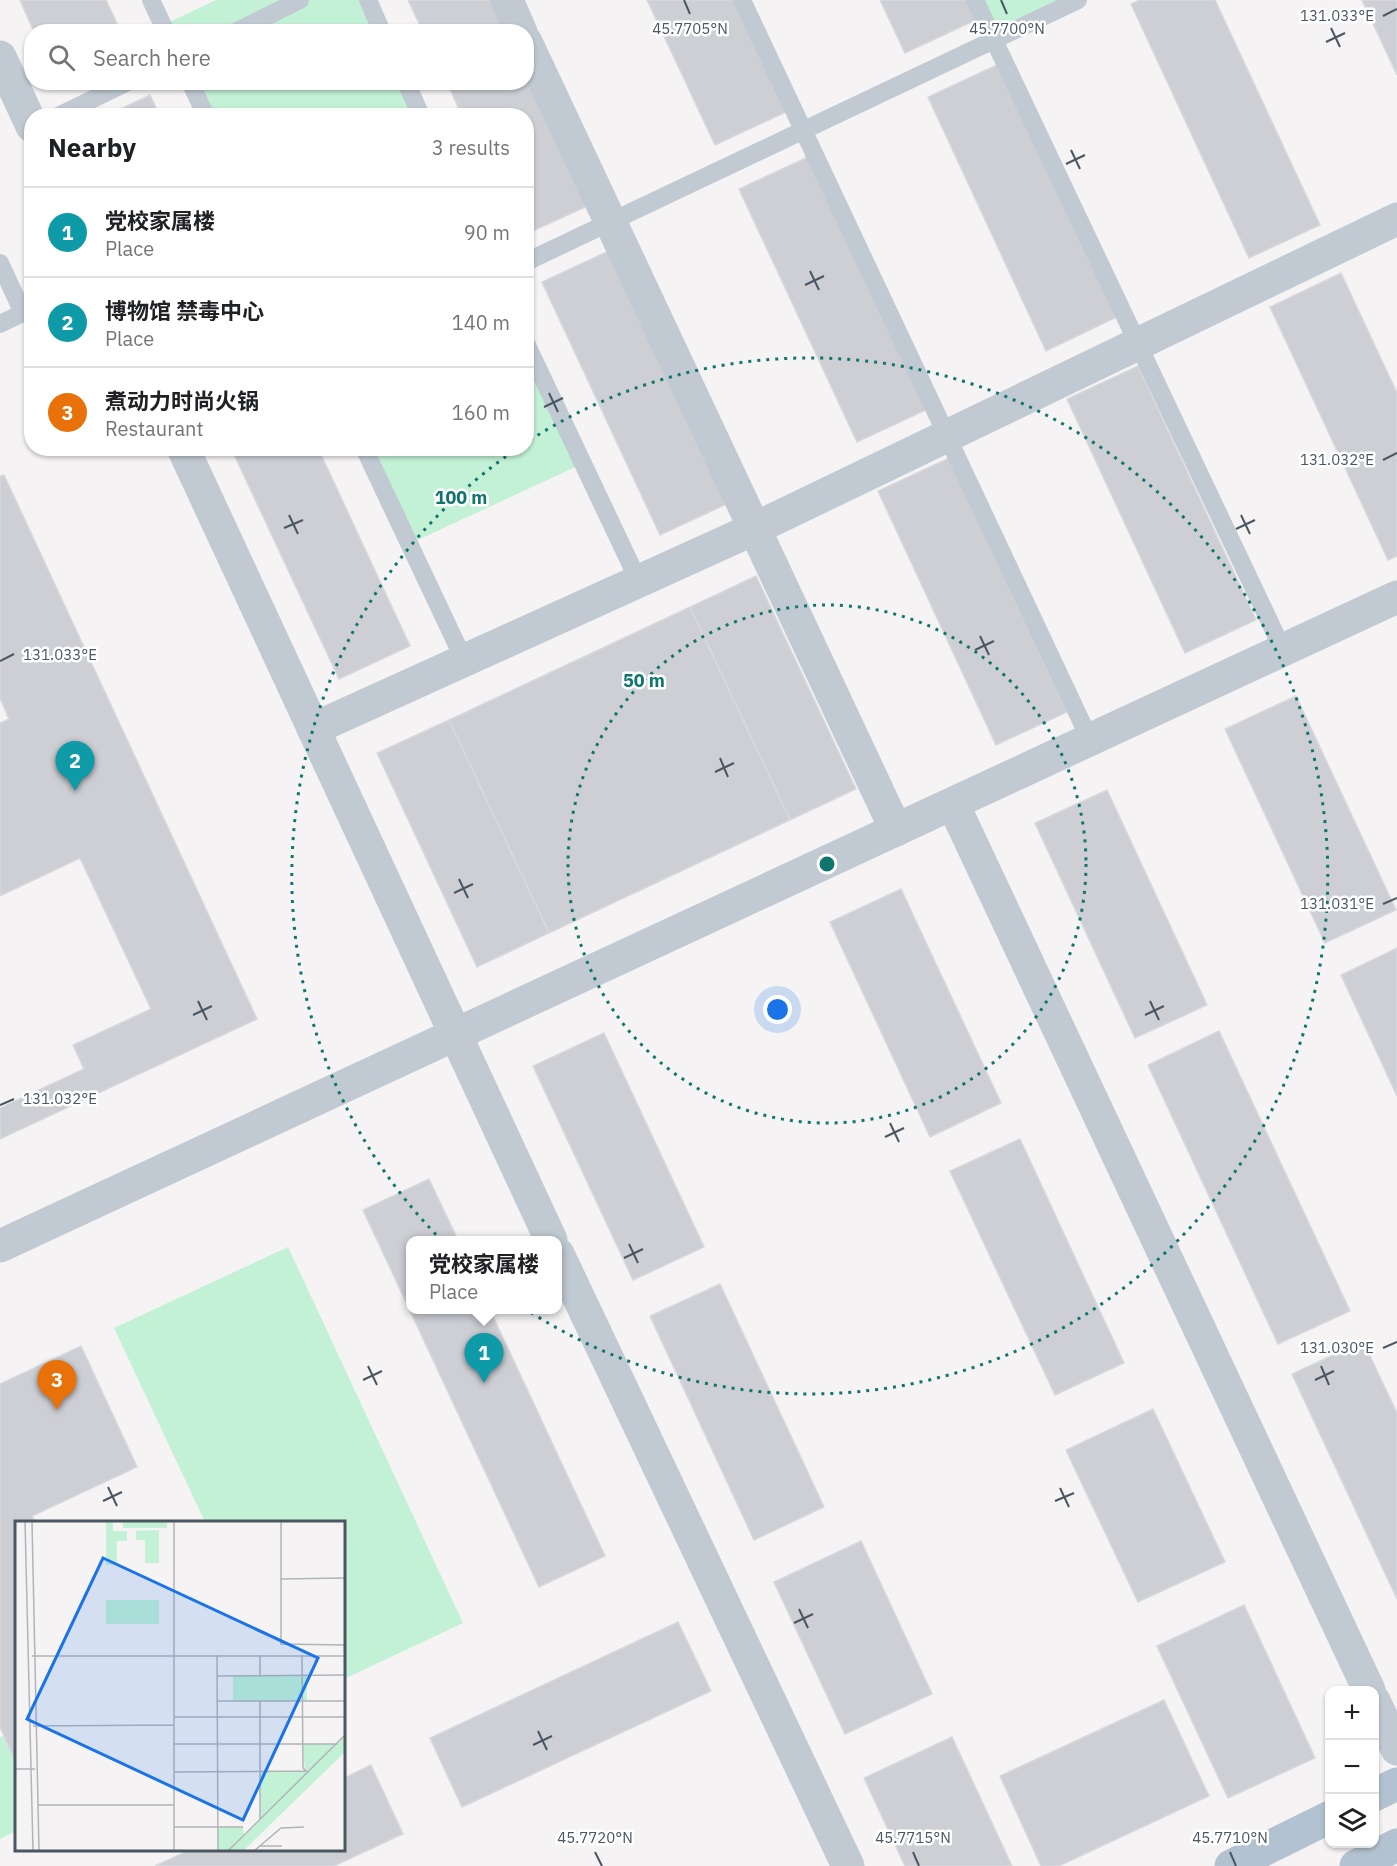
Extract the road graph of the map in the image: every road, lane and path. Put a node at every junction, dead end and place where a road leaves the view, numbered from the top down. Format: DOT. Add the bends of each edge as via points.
graph roads {
  1 [pos="151,0"];
  2 [pos="300,0"];
  3 [pos="368,0"];
  4 [pos="507,0"];
  5 [pos="741,0"];
  6 [pos="975,0"];
  7 [pos="1078,0"];
  8 [pos="162,24"];
  9 [pos="251,24"];
  10 [pos="378,24"];
  11 [pos="518,24"];
  12 [pos="993,40"];
  13 [pos="0,57"];
  14 [pos="534,59"];
  15 [pos="112,90"];
  16 [pos="194,90"];
  17 [pos="410,90"];
  18 [pos="74,108"];
  19 [pos="202,108"];
  20 [pos="417,108"];
  21 [pos="24,109"];
  22 [pos="802,131"];
  23 [pos="1397,219"];
  24 [pos="609,223"];
  25 [pos="534,258"];
  26 [pos="0,263"];
  27 [pos="0,324"];
  28 [pos="1139,345"];
  29 [pos="534,360"];
  30 [pos="946,437"];
  31 [pos="187,456"];
  32 [pos="368,456"];
  33 [pos="756,528"];
  34 [pos="639,582"];
  35 [pos="1397,597"];
  36 [pos="1283,650"];
  37 [pos="465,662"];
  38 [pos="313,729"];
  39 [pos="1090,740"];
  40 [pos="953,804"];
  41 [pos="896,830"];
  42 [pos="454,1033"];
  43 [pos="549,1236"];
  44 [pos="0,1246"];
  45 [pos="562,1262"];
  46 [pos="1367,1686"];
  47 [pos="1379,1711"];
  48 [pos="1397,1749"];
  49 [pos="1397,1784"];
  50 [pos="1376,1794"];
  51 [pos="1325,1819"];
  52 [pos="1397,1845"];
  53 [pos="848,1866"];
  54 [pos="1231,1866"];
  55 [pos="1356,1866"];
  1 -- 8 [label="lane"];
  2 -- 9 [label="lane"];
  3 -- 10 [label="lane"];
  4 -- 11 [label="street"];
  5 -- 22 [label="lane"];
  6 -- 12 [label="lane"];
  7 -- 12 [label="lane"];
  12 -- 22 [label="lane"];
  12 -- 28 [label="lane"];
  13 -- 21 [label="street"];
  14 -- 24 [label="street"];
  15 -- 18 [label="lane"];
  16 -- 19 [label="lane"];
  17 -- 20 [label="lane"];
  22 -- 24 [label="lane"];
  22 -- 30 [label="lane"];
  23 -- 28 [label="street"];
  24 -- 25 [label="lane"];
  24 -- 33 [label="street"];
  26 -- 27 [label="lane" via="23,313"];
  28 -- 30 [label="street"];
  28 -- 36 [label="lane"];
  29 -- 34 [label="lane"];
  30 -- 33 [label="street"];
  30 -- 39 [label="lane"];
  31 -- 38 [label="street"];
  32 -- 37 [label="lane"];
  33 -- 34 [label="street"];
  33 -- 41 [label="street"];
  34 -- 37 [label="street"];
  35 -- 36 [label="street"];
  36 -- 39 [label="street"];
  37 -- 38 [label="street"];
  38 -- 42 [label="street"];
  39 -- 40 [label="street"];
  40 -- 41 [label="street"];
  40 -- 46 [label="street"];
  41 -- 42 [label="street"];
  42 -- 43 [label="street"];
  42 -- 44 [label="street"];
  45 -- 53 [label="street"];
  47 -- 48 [label="street"];
  49 -- 50 [label="main road"];
  51 -- 54 [label="main road"];
  52 -- 55 [label="main road"];
}
